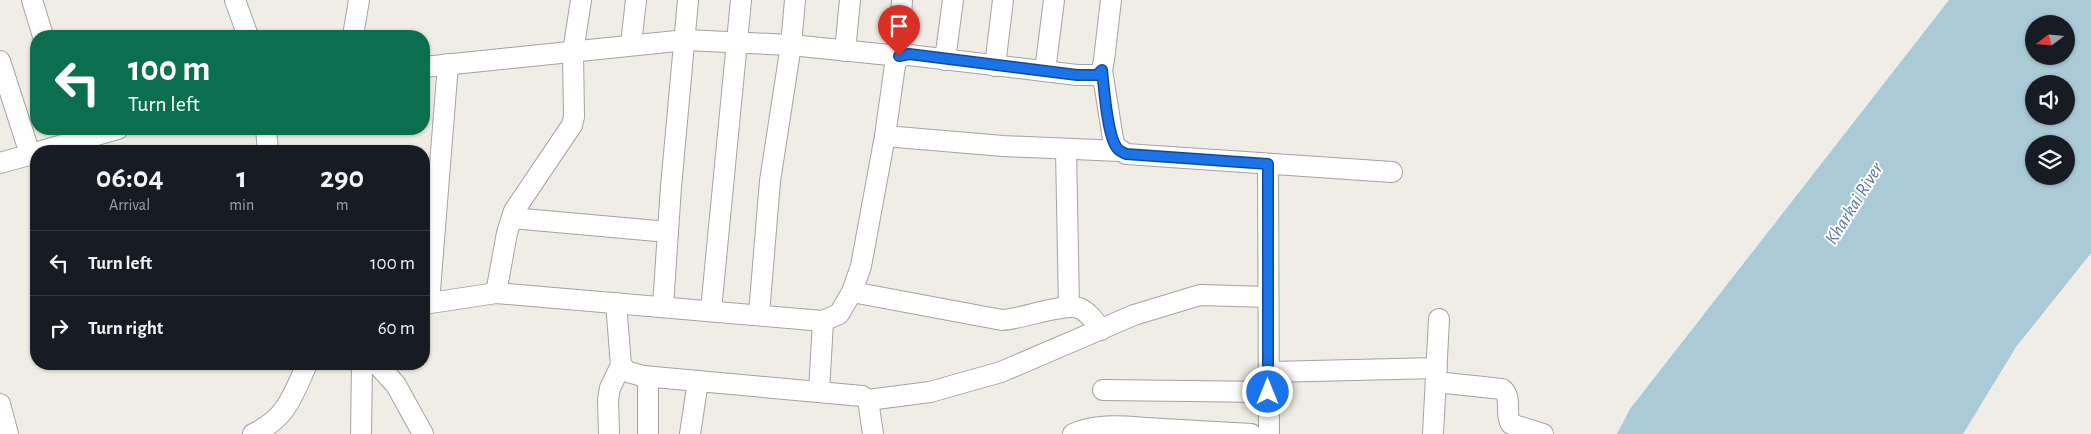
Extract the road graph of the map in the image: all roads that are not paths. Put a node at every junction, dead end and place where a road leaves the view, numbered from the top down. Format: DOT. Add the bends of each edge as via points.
graph roads {
  1 [pos="32,0"];
  2 [pos="234,0"];
  3 [pos="359,0"];
  4 [pos="581,0"];
  5 [pos="636,0"];
  6 [pos="688,0"];
  7 [pos="741,0"];
  8 [pos="795,0"];
  9 [pos="850,0"];
  10 [pos="902,0"];
  11 [pos="953,0"];
  12 [pos="1003,0"];
  13 [pos="1054,0"];
  14 [pos="1111,0"];
  15 [pos="41,30"];
  16 [pos="246,30"];
  17 [pos="354,30"];
  18 [pos="686,40"];
  19 [pos="737,42"];
  20 [pos="632,44"];
  21 [pos="791,45"];
  22 [pos="845,51"];
  23 [pos="573,52"];
  24 [pos="899,56"];
  25 [pos="0,60"];
  26 [pos="945,60"];
  27 [pos="448,64"];
  28 [pos="430,66"];
  29 [pos="995,66"];
  30 [pos="1102,70"];
  31 [pos="1045,71"];
  32 [pos="72,135"];
  33 [pos="885,136"];
  34 [pos="33,145"];
  35 [pos="52,145"];
  36 [pos="1066,150"];
  37 [pos="1120,151"];
  38 [pos="30,155"];
  39 [pos="0,163"];
  40 [pos="1268,164"];
  41 [pos="1392,172"];
  42 [pos="512,218"];
  43 [pos="668,232"];
  44 [pos="430,260"];
  45 [pos="852,292"];
  46 [pos="496,293"];
  47 [pos="1268,297"];
  48 [pos="430,302"];
  49 [pos="616,303"];
  50 [pos="663,306"];
  51 [pos="1069,307"];
  52 [pos="711,310"];
  53 [pos="759,314"];
  54 [pos="1439,319"];
  55 [pos="823,321"];
  56 [pos="1101,330"];
  57 [pos="621,365"];
  58 [pos="304,370"];
  59 [pos="362,370"];
  60 [pos="382,370"];
  61 [pos="1268,372"];
  62 [pos="1436,375"];
  63 [pos="643,376"];
  64 [pos="698,381"];
  65 [pos="1103,390"];
  66 [pos="820,392"];
  67 [pos="1268,392"];
  68 [pos="868,400"];
  69 [pos="0,404"];
  70 [pos="8,434"];
  71 [pos="254,434"];
  72 [pos="361,434"];
  73 [pos="423,434"];
  74 [pos="609,434"];
  75 [pos="648,434"];
  76 [pos="690,434"];
  77 [pos="873,434"];
  78 [pos="1073,434"];
  79 [pos="1251,434"];
  80 [pos="1269,434"];
  81 [pos="1433,434"];
  82 [pos="1542,434"];
  1 -- 15 [label="street"];
  2 -- 16 [label="street"];
  3 -- 17 [label="street"];
  4 -- 23 [label="street"];
  5 -- 20 [label="street"];
  6 -- 18 [label="street"];
  7 -- 19 [label="street"];
  8 -- 21 [label="street"];
  9 -- 22 [label="street"];
  10 -- 24 [label="street"];
  11 -- 26 [label="street"];
  12 -- 29 [label="street"];
  13 -- 31 [label="street"];
  14 -- 30 [label="street"];
  18 -- 19 [label="street"];
  18 -- 20 [label="street"];
  18 -- 43 [label="street"];
  19 -- 21 [label="street"];
  19 -- 52 [label="street"];
  20 -- 23 [label="street"];
  21 -- 22 [label="street"];
  21 -- 53 [label="street" via="770,180"];
  22 -- 24 [label="street"];
  23 -- 27 [label="street"];
  23 -- 42 [label="street" via="572,125"];
  24 -- 26 [label="street" via="909,54"];
  24 -- 33 [label="street"];
  25 -- 34 [label="street"];
  26 -- 29 [label="street"];
  27 -- 28 [label="street"];
  27 -- 44 [label="street"];
  29 -- 31 [label="street"];
  30 -- 31 [label="street" via="1097,75"];
  30 -- 37 [label="street" via="1111,132"];
  32 -- 35 [label="street"];
  33 -- 36 [label="street"];
  33 -- 45 [label="street" via="861,266"];
  36 -- 37 [label="street"];
  36 -- 51 [label="street"];
  37 -- 40 [label="street"];
  38 -- 39 [label="street"];
  40 -- 41 [label="street"];
  40 -- 47 [label="street"];
  42 -- 43 [label="street"];
  42 -- 46 [label="street"];
  43 -- 50 [label="street"];
  45 -- 51 [label="street" via="1002,320"];
  45 -- 55 [label="street" via="839,314"];
  46 -- 48 [label="street"];
  46 -- 49 [label="street"];
  47 -- 56 [label="street" via="1200,295 1134,315"];
  47 -- 61 [label="street"];
  49 -- 50 [label="street"];
  49 -- 57 [label="street"];
  50 -- 52 [label="street"];
  51 -- 56 [label="street" via="1089,314"];
  52 -- 53 [label="street"];
  53 -- 55 [label="street"];
  54 -- 62 [label="street"];
  55 -- 66 [label="street"];
  56 -- 68 [label="street" via="1001,372 930,392"];
  57 -- 63 [label="street" via="628,372"];
  57 -- 74 [label="street" via="610,388"];
  58 -- 71 [label="street" via="288,406 277,420"];
  59 -- 72 [label="street"];
  60 -- 73 [label="street" via="396,385"];
  61 -- 62 [label="street"];
  61 -- 67 [label="street"];
  62 -- 81 [label="street"];
  62 -- 82 [label="street" via="1502,389 1508,397 1508,417 1512,424"];
  63 -- 64 [label="street"];
  63 -- 75 [label="street" via="648,383"];
  64 -- 66 [label="street"];
  64 -- 76 [label="street"];
  65 -- 67 [label="street"];
  66 -- 68 [label="street" via="862,396"];
  67 -- 80 [label="street"];
  68 -- 77 [label="street"];
  69 -- 70 [label="street"];
  78 -- 79 [label="street" via="1084,429 1114,427"];
}
